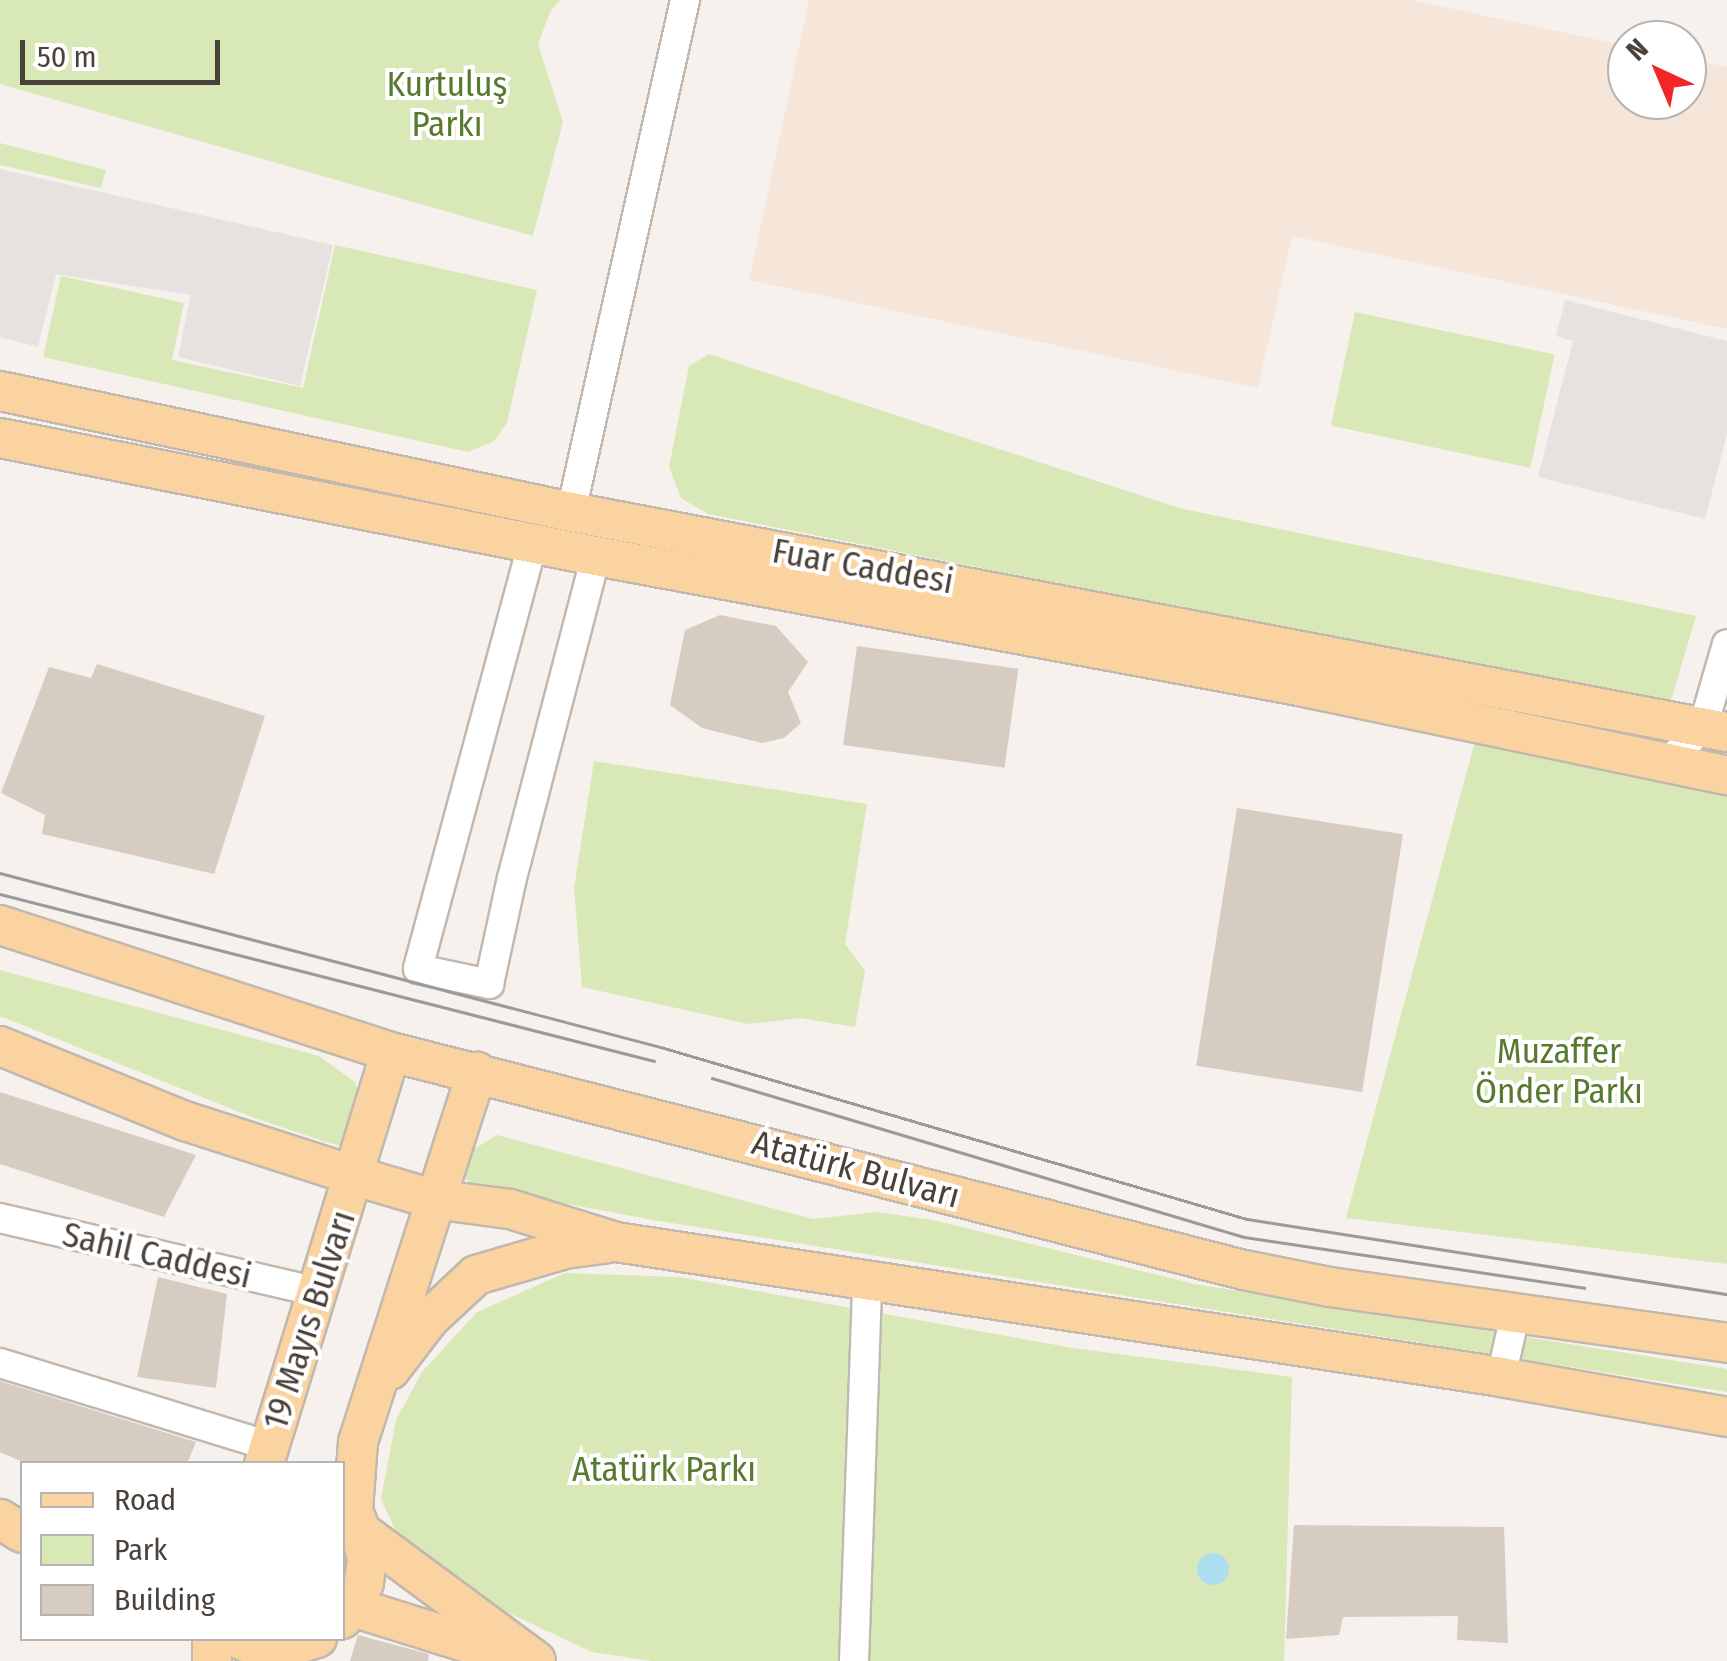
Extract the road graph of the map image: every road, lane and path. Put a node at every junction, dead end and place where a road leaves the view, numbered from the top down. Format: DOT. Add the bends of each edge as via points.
graph roads {
  1 [pos="685,0"];
  2 [pos="0,391"];
  3 [pos="0,438"];
  4 [pos="571,512"];
  5 [pos="533,542"];
  6 [pos="596,556"];
  7 [pos="1727,644"];
  8 [pos="1654,718"];
  9 [pos="1718,730"];
  10 [pos="1650,769"];
  11 [pos="1721,774"];
  12 [pos="0,925"];
  13 [pos="0,1046"];
  14 [pos="391,1052"];
  15 [pos="478,1072"];
  16 [pos="355,1176"];
  17 [pos="433,1200"];
  18 [pos="0,1218"];
  19 [pos="616,1242"];
  20 [pos="868,1280"];
  21 [pos="314,1291"];
  22 [pos="1516,1311"];
  23 [pos="1727,1343"];
  24 [pos="0,1363"];
  25 [pos="1500,1376"];
  26 [pos="375,1388"];
  27 [pos="1727,1417"];
  28 [pos="267,1455"];
  29 [pos="355,1516"];
  30 [pos="348,1613"];
  31 [pos="243,1641"];
  32 [pos="308,1641"];
  33 [pos="526,1661"];
  34 [pos="536,1661"];
  35 [pos="854,1661"];
  1 -- 4 [label="street"];
  2 -- 4 [label="main road, Fuar Caddesi"];
  3 -- 5 [label="main road, Fuar Caddesi"];
  4 -- 8 [label="main road, Fuar Caddesi"];
  5 -- 6 [label="main road, Fuar Caddesi"];
  5 -- 6 [label="street" via="418,969 489,984"];
  6 -- 10 [label="main road, Fuar Caddesi" via="1304,686"];
  7 -- 9 [label="street"];
  8 -- 9 [label="main road, Fuar Caddesi"];
  8 -- 10 [label="street"];
  9 -- 10 [label="street"];
  9 -- 11 [label="street"];
  10 -- 11 [label="main road, Fuar Caddesi"];
  12 -- 14 [label="main road, Atatürk Bulvarı"];
  13 -- 16 [label="main road" via="185,1120"];
  14 -- 15 [label="main road, Atatürk Bulvarı"];
  14 -- 16 [label="main road, 19 Mayıs Bulvarı"];
  15 -- 17 [label="main road"];
  15 -- 22 [label="main road, Atatürk Bulvarı" via="1244,1270"];
  16 -- 17 [label="main road"];
  16 -- 21 [label="main road, 19 Mayıs Bulvarı"];
  17 -- 19 [label="main road" via="510,1209"];
  17 -- 26 [label="main road"];
  18 -- 21 [label="street, Sahil Caddesi"];
  19 -- 20 [label="main road"];
  19 -- 26 [label="main road" via="565,1249 476,1276 429,1318"];
  20 -- 25 [label="main road"];
  20 -- 35 [label="street"];
  21 -- 28 [label="main road, 19 Mayıs Bulvarı"];
  22 -- 23 [label="main road, Atatürk Bulvarı"];
  22 -- 25 [label="street"];
  24 -- 28 [label="street"];
  25 -- 27 [label="main road"];
  26 -- 29 [label="main road" via="358,1442"];
  29 -- 30 [label="main road" via="364,1583"];
  29 -- 34 [label="main road"];
  30 -- 33 [label="main road"];
  31 -- 32 [label="main road" via="283,1649"];
}
